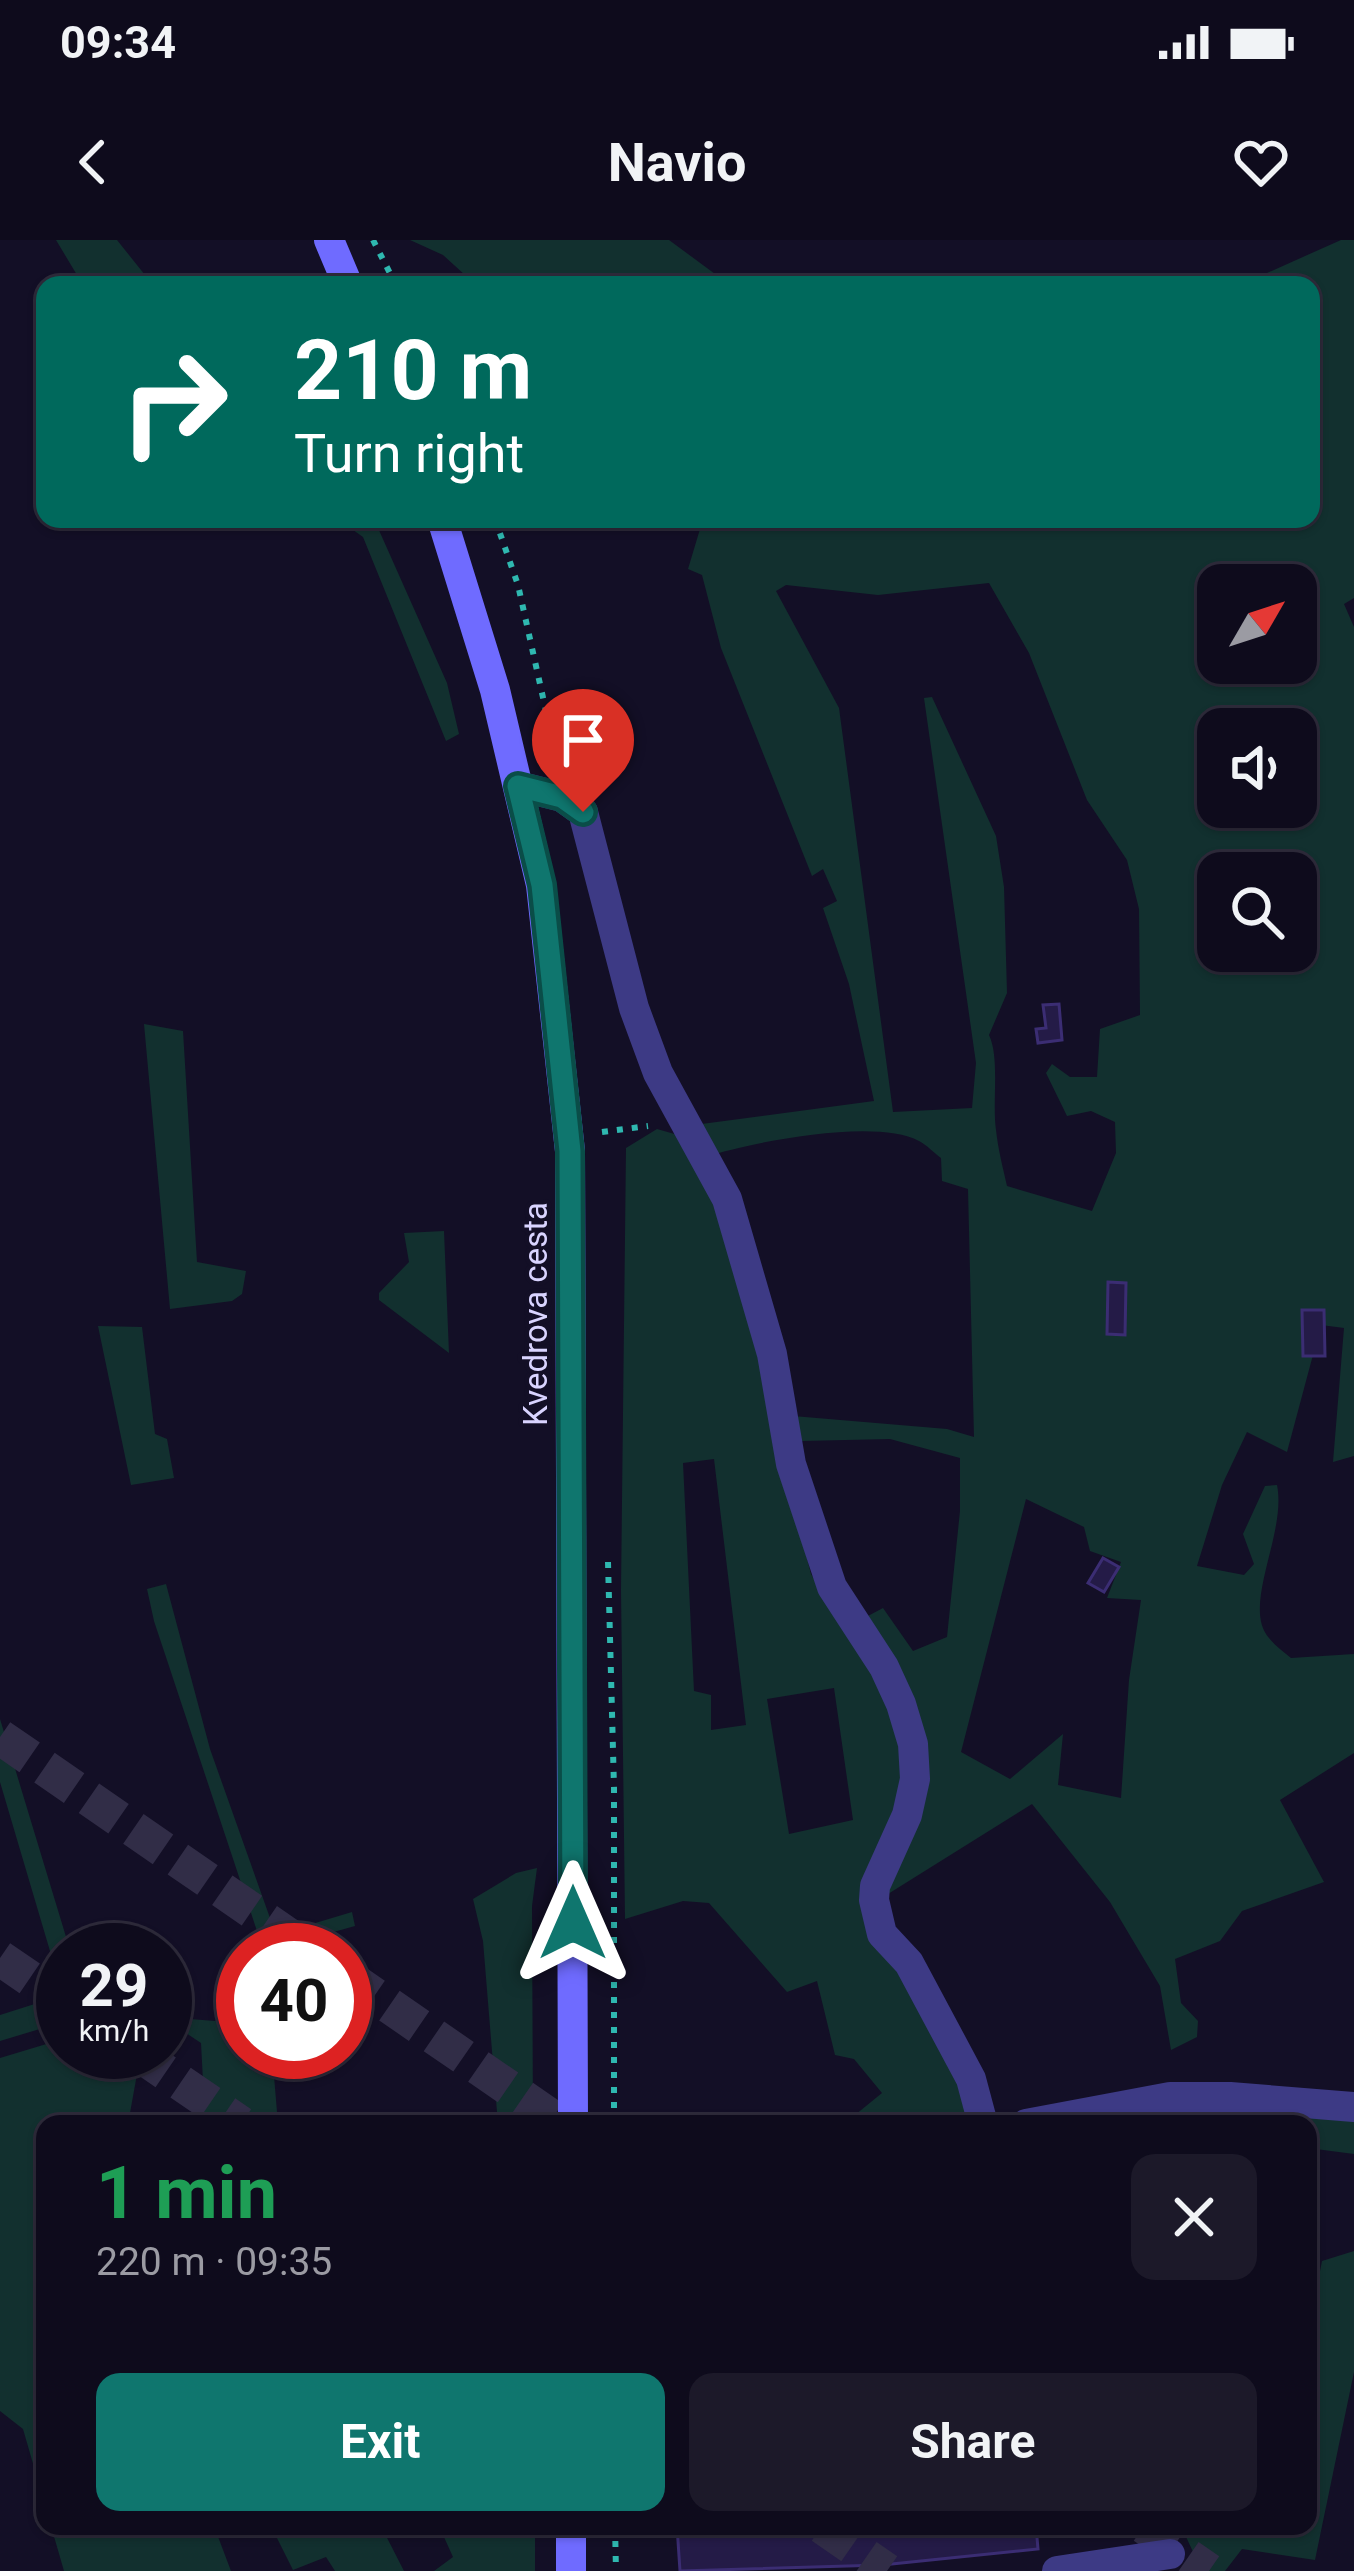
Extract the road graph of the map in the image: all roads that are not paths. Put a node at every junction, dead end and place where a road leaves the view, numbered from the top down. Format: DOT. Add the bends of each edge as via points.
graph roads {
  1 [pos="329,240"];
  2 [pos="344,276"];
  3 [pos="445,528"];
  4 [pos="518,786"];
  5 [pos="1354,2107"];
  6 [pos="573,2115"];
  7 [pos="980,2115"];
  8 [pos="1075,2115"];
  9 [pos="571,2535"];
  10 [pos="1168,2550"];
  11 [pos="571,2571"];
  12 [pos="1057,2571"];
  1 -- 2 [label="street"];
  3 -- 4 [label="street, Kvedrova cesta"];
  4 -- 6 [label="street, Kvedrova cesta" via="542,885 570,1151"];
  4 -- 7 [label="street" via="562,797 583,812 658,1073 727,1199 772,1354 791,1464 832,1587 884,1667 913,1744 908,1815 875,1886 882,1934 909,1964 971,2079"];
  5 -- 8 [label="street" via="1170,2097"];
  9 -- 11 [label="street"];
  10 -- 12 [label="street"];
}
